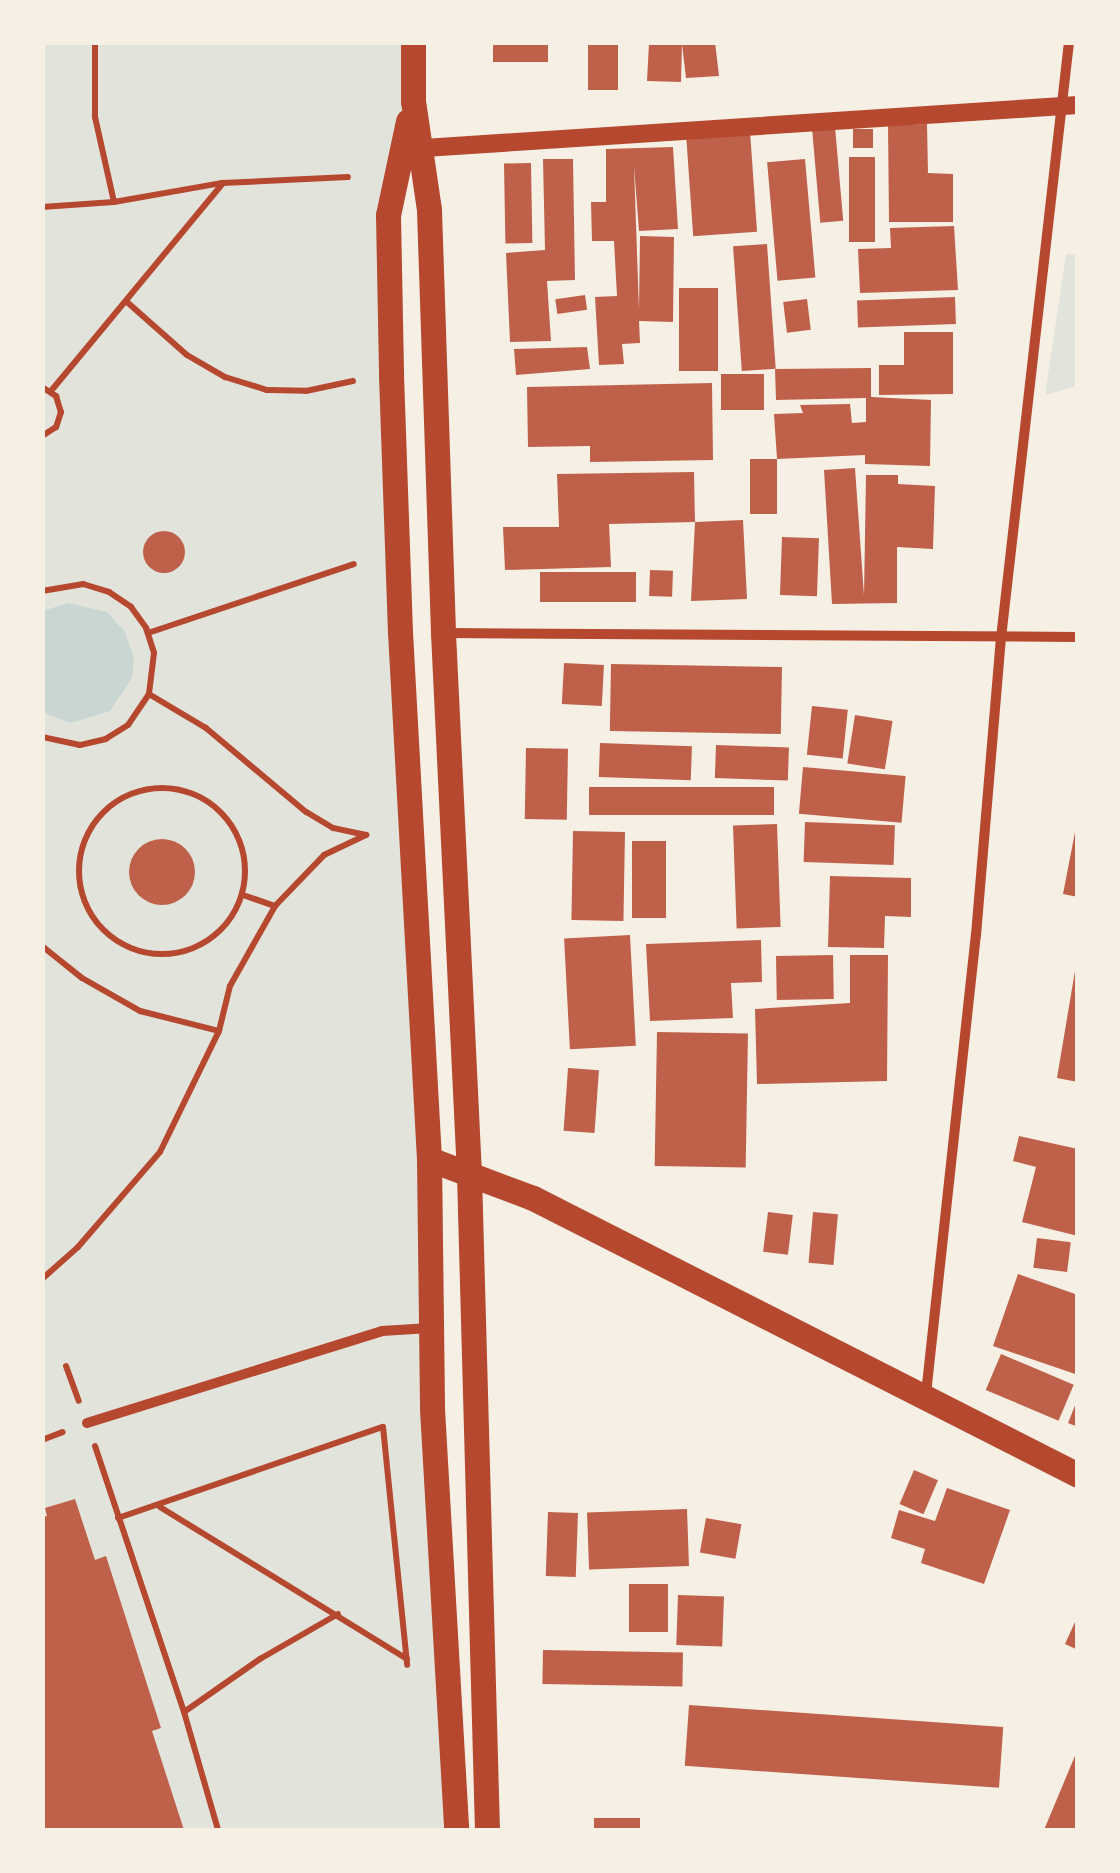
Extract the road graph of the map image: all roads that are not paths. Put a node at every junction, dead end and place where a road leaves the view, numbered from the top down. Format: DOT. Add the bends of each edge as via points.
graph roads {
  1 [pos="413,42"];
  2 [pos="1069,42"];
  3 [pos="1071,105"];
  4 [pos="410,149"];
  5 [pos="443,633"];
  6 [pos="1078,637"];
  7 [pos="1001,638"];
  8 [pos="429,1159"];
  9 [pos="469,1174"];
  10 [pos="430,1328"];
  11 [pos="925,1398"];
  12 [pos="87,1423"];
  13 [pos="1078,1475"];
  14 [pos="456,1830"];
  15 [pos="487,1830"];
  1 -- 4 [label="main road"];
  2 -- 3 [label="street"];
  3 -- 4 [label="street"];
  3 -- 7 [label="street"];
  4 -- 5 [label="main road" via="429,210"];
  4 -- 8 [label="main road" via="388,216 400,632"];
  5 -- 7 [label="street"];
  5 -- 9 [label="main road"];
  6 -- 7 [label="street"];
  7 -- 11 [label="street"];
  8 -- 9 [label="main road"];
  8 -- 10 [label="main road"];
  9 -- 11 [label="main road" via="533,1198"];
  9 -- 15 [label="main road"];
  10 -- 12 [label="street" via="382,1331"];
  10 -- 14 [label="main road"];
  11 -- 13 [label="main road"];
}
